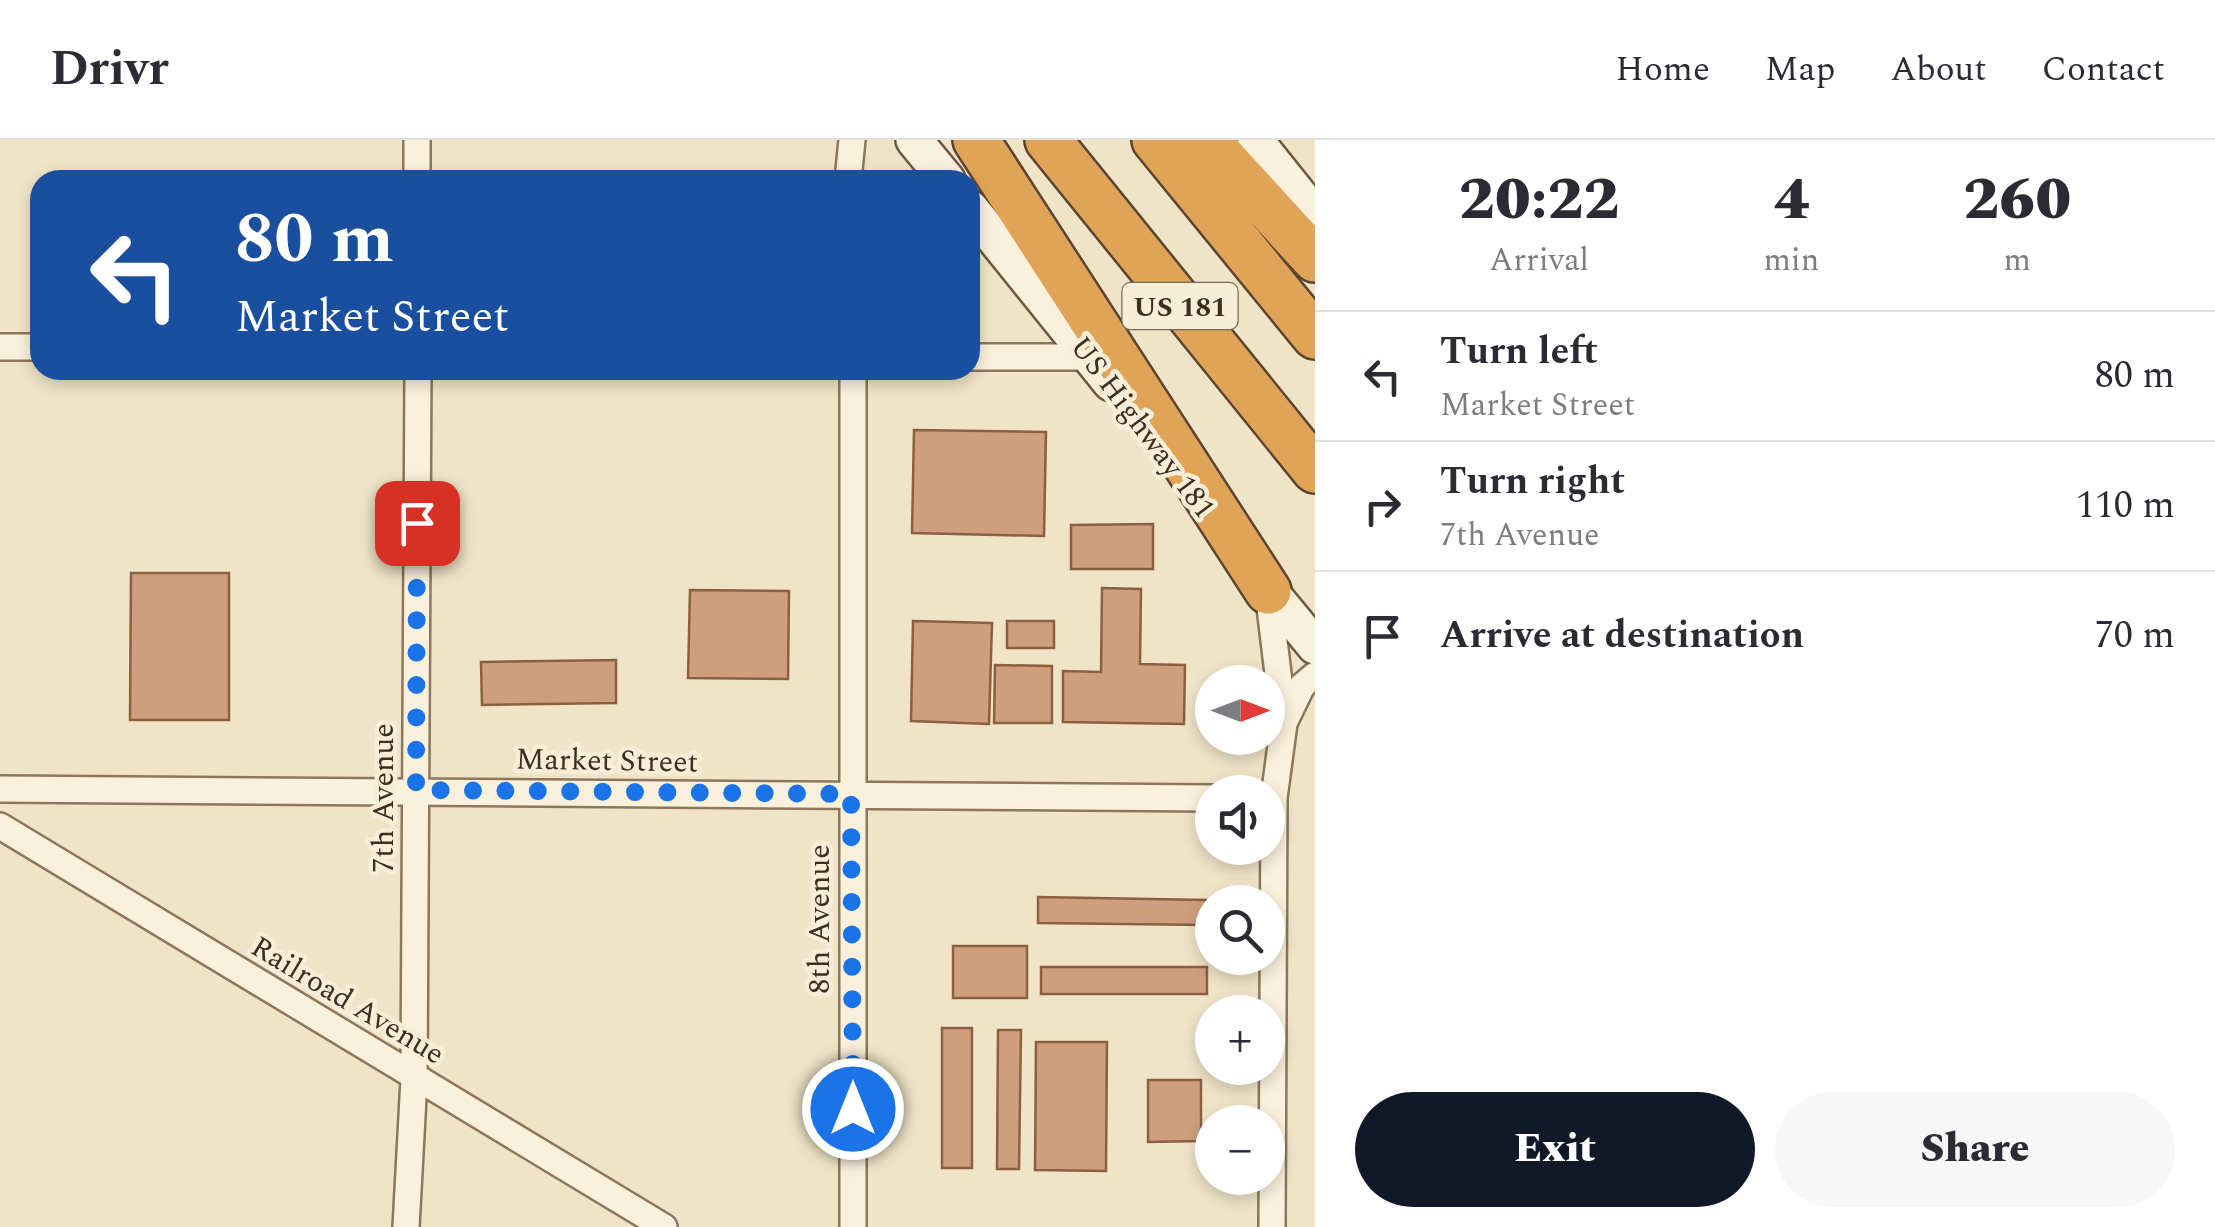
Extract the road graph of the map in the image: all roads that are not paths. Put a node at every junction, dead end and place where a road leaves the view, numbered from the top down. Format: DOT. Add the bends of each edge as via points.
graph roads {
  1 [pos="417,140"];
  2 [pos="852,140"];
  3 [pos="914,140"];
  4 [pos="976,140"];
  5 [pos="1048,140"];
  6 [pos="1156,140"];
  7 [pos="1206,140"];
  8 [pos="1264,145"];
  9 [pos="418,170"];
  10 [pos="848,170"];
  11 [pos="939,170"];
  12 [pos="1315,215"];
  13 [pos="980,220"];
  14 [pos="1315,259"];
  15 [pos="1315,336"];
  16 [pos="0,347"];
  17 [pos="30,347"];
  18 [pos="980,357"];
  19 [pos="1092,357"];
  20 [pos="418,380"];
  21 [pos="853,380"];
  22 [pos="1315,470"];
  23 [pos="1268,591"];
  24 [pos="1315,646"];
  25 [pos="1277,665"];
  26 [pos="1315,675"];
  27 [pos="1285,721"];
  28 [pos="0,788"];
  29 [pos="416,790"];
  30 [pos="851,794"];
  31 [pos="1195,798"];
  32 [pos="0,826"];
  33 [pos="1271,865"];
  34 [pos="414,1078"];
  35 [pos="406,1227"];
  36 [pos="664,1227"];
  37 [pos="853,1227"];
  38 [pos="1272,1227"];
  1 -- 9 [label="street"];
  2 -- 10 [label="street"];
  3 -- 11 [label="main road"];
  4 -- 23 [label="highway"];
  5 -- 22 [label="highway, US 181"];
  6 -- 15 [label="highway, US 181"];
  7 -- 14 [label="highway"];
  8 -- 12 [label="main road"];
  13 -- 19 [label="main road, US Highway 181"];
  16 -- 17 [label="street"];
  18 -- 19 [label="street"];
  19 -- 23 [label="main road, US Highway 181"];
  20 -- 29 [label="street, 7th Avenue"];
  21 -- 30 [label="street, 8th Avenue"];
  23 -- 24 [label="main road, US Highway 181"];
  23 -- 25 [label="street"];
  26 -- 27 [label="street"];
  28 -- 29 [label="street, Market Street"];
  29 -- 30 [label="street, Market Street"];
  29 -- 34 [label="street, 7th Avenue"];
  30 -- 31 [label="street, Market Street"];
  30 -- 37 [label="street, 8th Avenue"];
  32 -- 34 [label="street, Railroad Avenue"];
  33 -- 38 [label="street"];
  34 -- 35 [label="street, 7th Avenue"];
  34 -- 36 [label="street, Railroad Avenue"];
}
